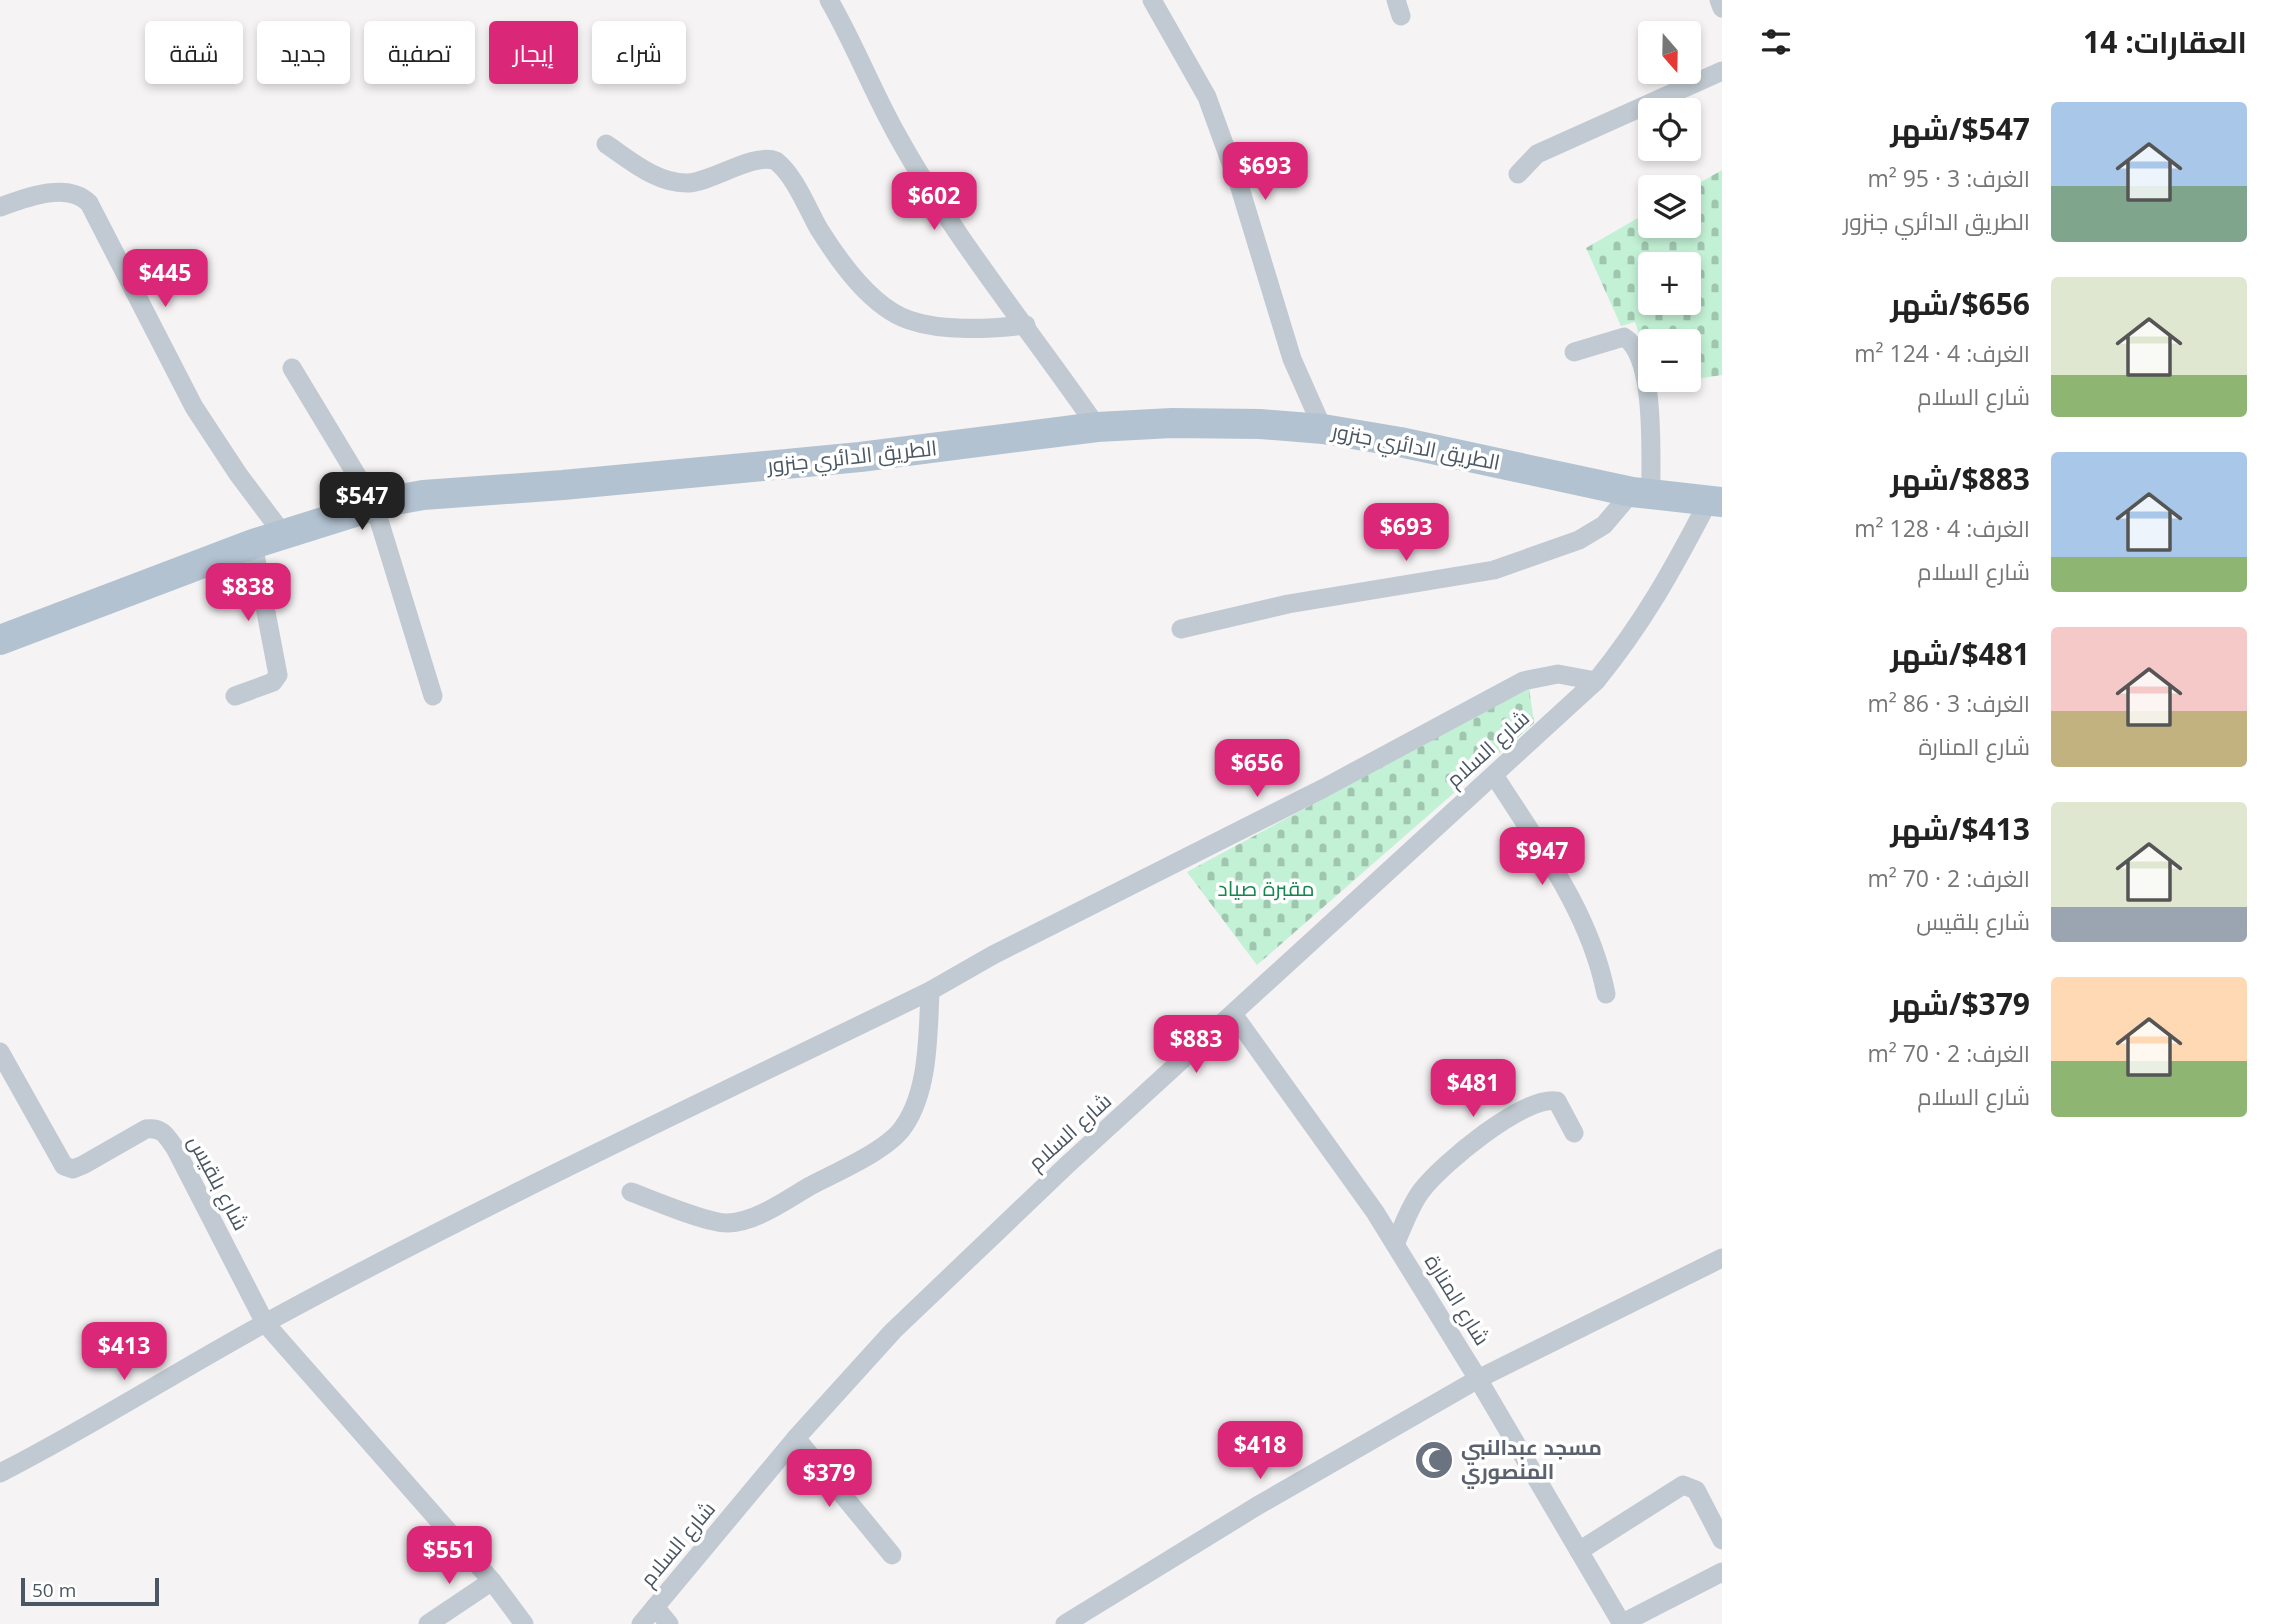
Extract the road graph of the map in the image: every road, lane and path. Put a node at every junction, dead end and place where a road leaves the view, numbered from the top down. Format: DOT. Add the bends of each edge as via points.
graph roads {
  1 [pos="829,0"];
  2 [pos="1152,0"];
  3 [pos="1719,0"];
  4 [pos="1722,8"];
  5 [pos="1722,71"];
  6 [pos="606,144"];
  7 [pos="1517,174"];
  8 [pos="0,207"];
  9 [pos="1026,325"];
  10 [pos="1574,352"];
  11 [pos="292,368"];
  12 [pos="1097,428"];
  13 [pos="1323,429"];
  14 [pos="1642,493"];
  15 [pos="1715,502"];
  16 [pos="374,505"];
  17 [pos="283,534"];
  18 [pos="253,544"];
  19 [pos="1181,629"];
  20 [pos="0,640"];
  21 [pos="1596,681"];
  22 [pos="235,696"];
  23 [pos="433,696"];
  24 [pos="1494,775"];
  25 [pos="930,990"];
  26 [pos="1606,994"];
  27 [pos="1233,1014"];
  28 [pos="0,1052"];
  29 [pos="1574,1133"];
  30 [pos="631,1192"];
  31 [pos="1395,1244"];
  32 [pos="1722,1258"];
  33 [pos="265,1323"];
  34 [pos="1478,1379"];
  35 [pos="796,1438"];
  36 [pos="0,1473"];
  37 [pos="1722,1540"];
  38 [pos="1579,1551"];
  39 [pos="892,1555"];
  40 [pos="1722,1572"];
  41 [pos="492,1581"];
  42 [pos="654,1607"];
  43 [pos="428,1624"];
  44 [pos="524,1624"];
  45 [pos="640,1624"];
  46 [pos="669,1624"];
  47 [pos="1065,1624"];
  48 [pos="1621,1624"];
  1 -- 9 [label="street" via="895,132 951,221"];
  2 -- 13 [label="street" via="1207,97 1292,359"];
  3 -- 4 [label="street"];
  5 -- 7 [label="street" via="1537,154"];
  6 -- 9 [label="street" via="651,174 687,183 762,159 776,161 825,237 870,294 891,310 936,325 995,329"];
  8 -- 17 [label="street" via="61,193 82,196 89,203 194,407"];
  9 -- 12 [label="street"];
  10 -- 14 [label="street" via="1616,337 1624,337 1636,349 1646,379"];
  11 -- 16 [label="street"];
  12 -- 13 [label="main road, الطريق الدائري جنزور" via="1183,423"];
  12 -- 16 [label="main road, الطريق الدائري جنزور" via="761,467 423,495"];
  13 -- 14 [label="main road, الطريق الدائري جنزور"];
  14 -- 15 [label="main road, الطريق الدائري جنزور"];
  14 -- 19 [label="street" via="1579,540 1494,570 1288,604"];
  15 -- 21 [label="street, شارع السلام" via="1635,634"];
  16 -- 17 [label="main road, الطريق الدائري جنزور"];
  16 -- 23 [label="street"];
  17 -- 18 [label="main road, الطريق الدائري جنزور"];
  18 -- 20 [label="main road, الطريق الدائري جنزور"];
  18 -- 22 [label="street" via="278,675 273,682"];
  21 -- 24 [label="street, شارع السلام"];
  21 -- 25 [label="street" via="1558,674 1523,681"];
  24 -- 26 [label="street" via="1567,888 1600,966"];
  24 -- 27 [label="street, شارع السلام"];
  25 -- 30 [label="street" via="928,1032 915,1103 904,1128 884,1144 775,1206 726,1224"];
  25 -- 33 [label="street"];
  27 -- 31 [label="street, شارع المنارة"];
  27 -- 35 [label="street, شارع السلام" via="1066,1164 893,1331"];
  28 -- 33 [label="street, شارع بلقيس" via="64,1166 83,1165 146,1129 163,1131"];
  29 -- 31 [label="street" via="1557,1101 1520,1110 1458,1155 1421,1190"];
  31 -- 34 [label="street, شارع المنارة"];
  32 -- 34 [label="street"];
  33 -- 36 [label="street" via="74,1436"];
  33 -- 41 [label="street"];
  34 -- 38 [label="street, شارع المنارة"];
  34 -- 47 [label="street" via="1256,1506"];
  35 -- 39 [label="street"];
  35 -- 42 [label="street, شارع السلام"];
  37 -- 38 [label="street" via="1696,1490 1683,1485"];
  38 -- 48 [label="street, شارع المنارة"];
  40 -- 48 [label="street"];
  41 -- 43 [label="street"];
  41 -- 44 [label="street"];
  42 -- 45 [label="street, شارع السلام"];
  42 -- 46 [label="street"];
}
